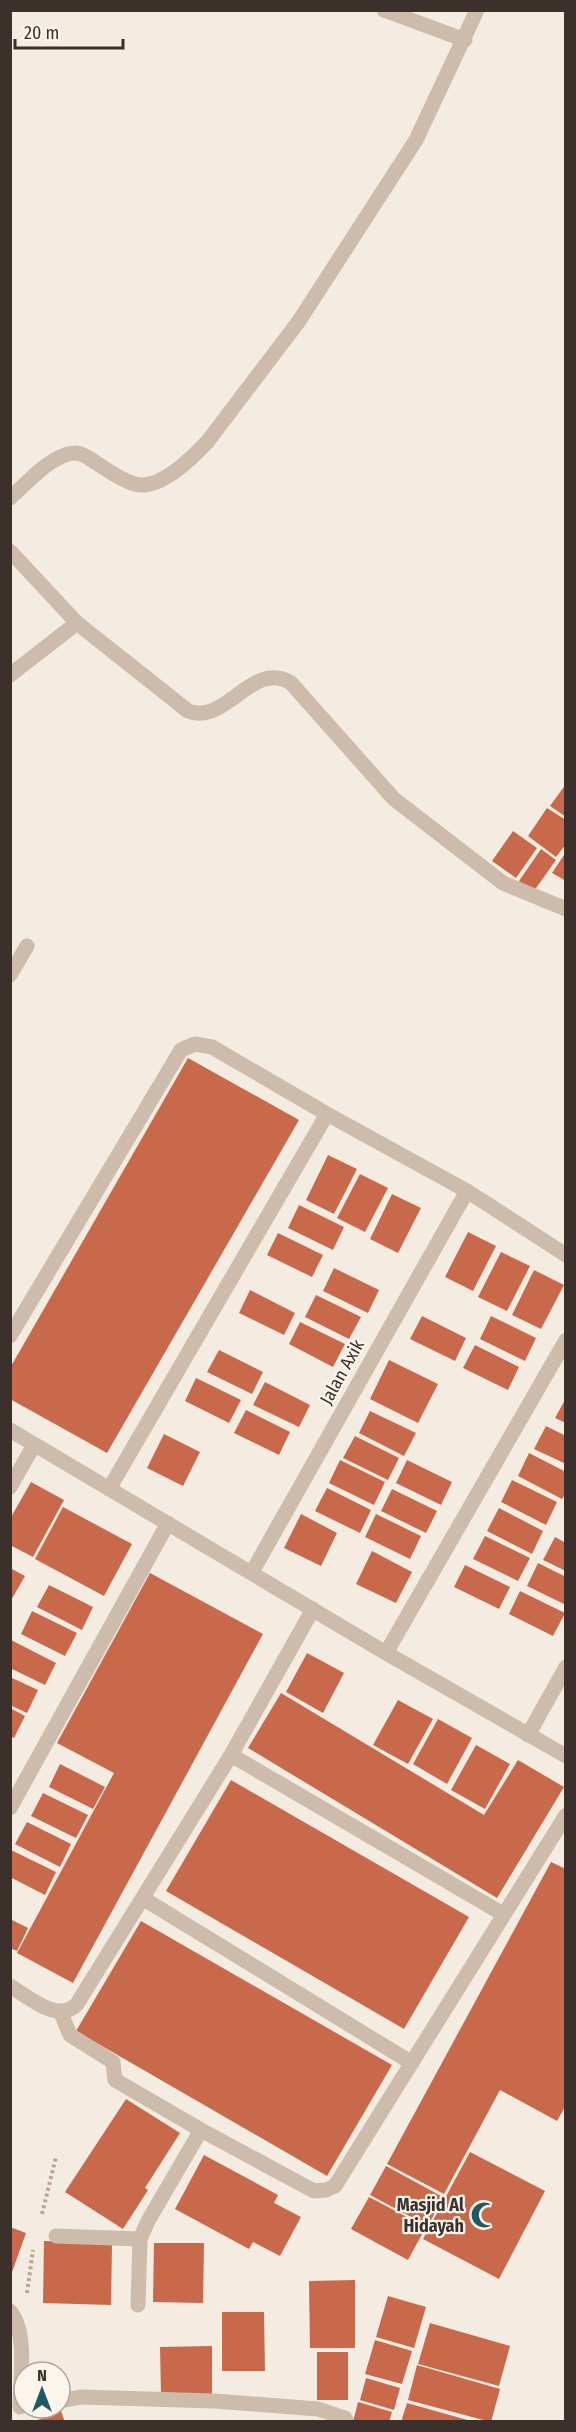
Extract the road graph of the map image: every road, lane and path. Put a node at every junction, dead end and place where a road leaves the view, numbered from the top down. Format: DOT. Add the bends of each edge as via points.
graph roads {
  1 [pos="384,10"];
  2 [pos="477,10"];
  3 [pos="465,40"];
  4 [pos="10,498"];
  5 [pos="10,551"];
  6 [pos="77,623"];
  7 [pos="10,675"];
  8 [pos="566,909"];
  9 [pos="27,946"];
  10 [pos="10,975"];
  11 [pos="327,1114"];
  12 [pos="467,1191"];
  13 [pos="566,1255"];
  14 [pos="10,1336"];
  15 [pos="566,1340"];
  16 [pos="10,1430"];
  17 [pos="34,1445"];
  18 [pos="10,1486"];
  19 [pos="109,1489"];
  20 [pos="168,1523"];
  21 [pos="252,1572"];
  22 [pos="313,1609"];
  23 [pos="386,1653"];
  24 [pos="566,1667"];
  25 [pos="528,1735"];
  26 [pos="231,1755"];
  27 [pos="566,1756"];
  28 [pos="10,1808"];
  29 [pos="566,1815"];
  30 [pos="144,1899"];
  31 [pos="503,1914"];
  32 [pos="10,1986"];
  33 [pos="61,2013"];
  34 [pos="412,2063"];
  35 [pos="201,2130"];
  36 [pos="56,2236"];
  37 [pos="140,2239"];
  38 [pos="138,2305"];
  39 [pos="10,2311"];
  40 [pos="20,2360"];
  41 [pos="72,2399"];
  42 [pos="347,2421"];
  1 -- 3 [label="street"];
  2 -- 3 [label="street"];
  3 -- 4 [label="street" via="416,140 299,321 192,458 147,485 135,484 82,453 67,454 55,459"];
  5 -- 6 [label="street"];
  6 -- 7 [label="street"];
  6 -- 8 [label="street" via="195,714 207,713 262,679 283,678 394,799 503,884"];
  9 -- 10 [label="street"];
  11 -- 12 [label="street"];
  11 -- 14 [label="street" via="212,1047 195,1044 181,1050"];
  11 -- 19 [label="street"];
  12 -- 13 [label="street"];
  12 -- 21 [label="street, Jalan Axik"];
  15 -- 23 [label="street"];
  16 -- 17 [label="street"];
  17 -- 18 [label="street"];
  17 -- 19 [label="street"];
  19 -- 20 [label="street"];
  20 -- 21 [label="street"];
  20 -- 28 [label="street"];
  21 -- 22 [label="street"];
  22 -- 23 [label="street"];
  22 -- 26 [label="street"];
  23 -- 25 [label="street"];
  24 -- 25 [label="street"];
  25 -- 27 [label="street"];
  26 -- 30 [label="street"];
  26 -- 31 [label="street"];
  29 -- 31 [label="street"];
  30 -- 33 [label="street" via="77,2004"];
  30 -- 34 [label="street"];
  31 -- 34 [label="street"];
  32 -- 33 [label="street"];
  33 -- 35 [label="street" via="70,2035 113,2062 115,2080"];
  34 -- 35 [label="street" via="335,2186 326,2190 314,2191"];
  35 -- 37 [label="street"];
  36 -- 37 [label="street"];
  37 -- 38 [label="street"];
  39 -- 40 [label="street" via="21,2335"];
  41 -- 42 [label="street" via="215,2401 318,2409"];
}
